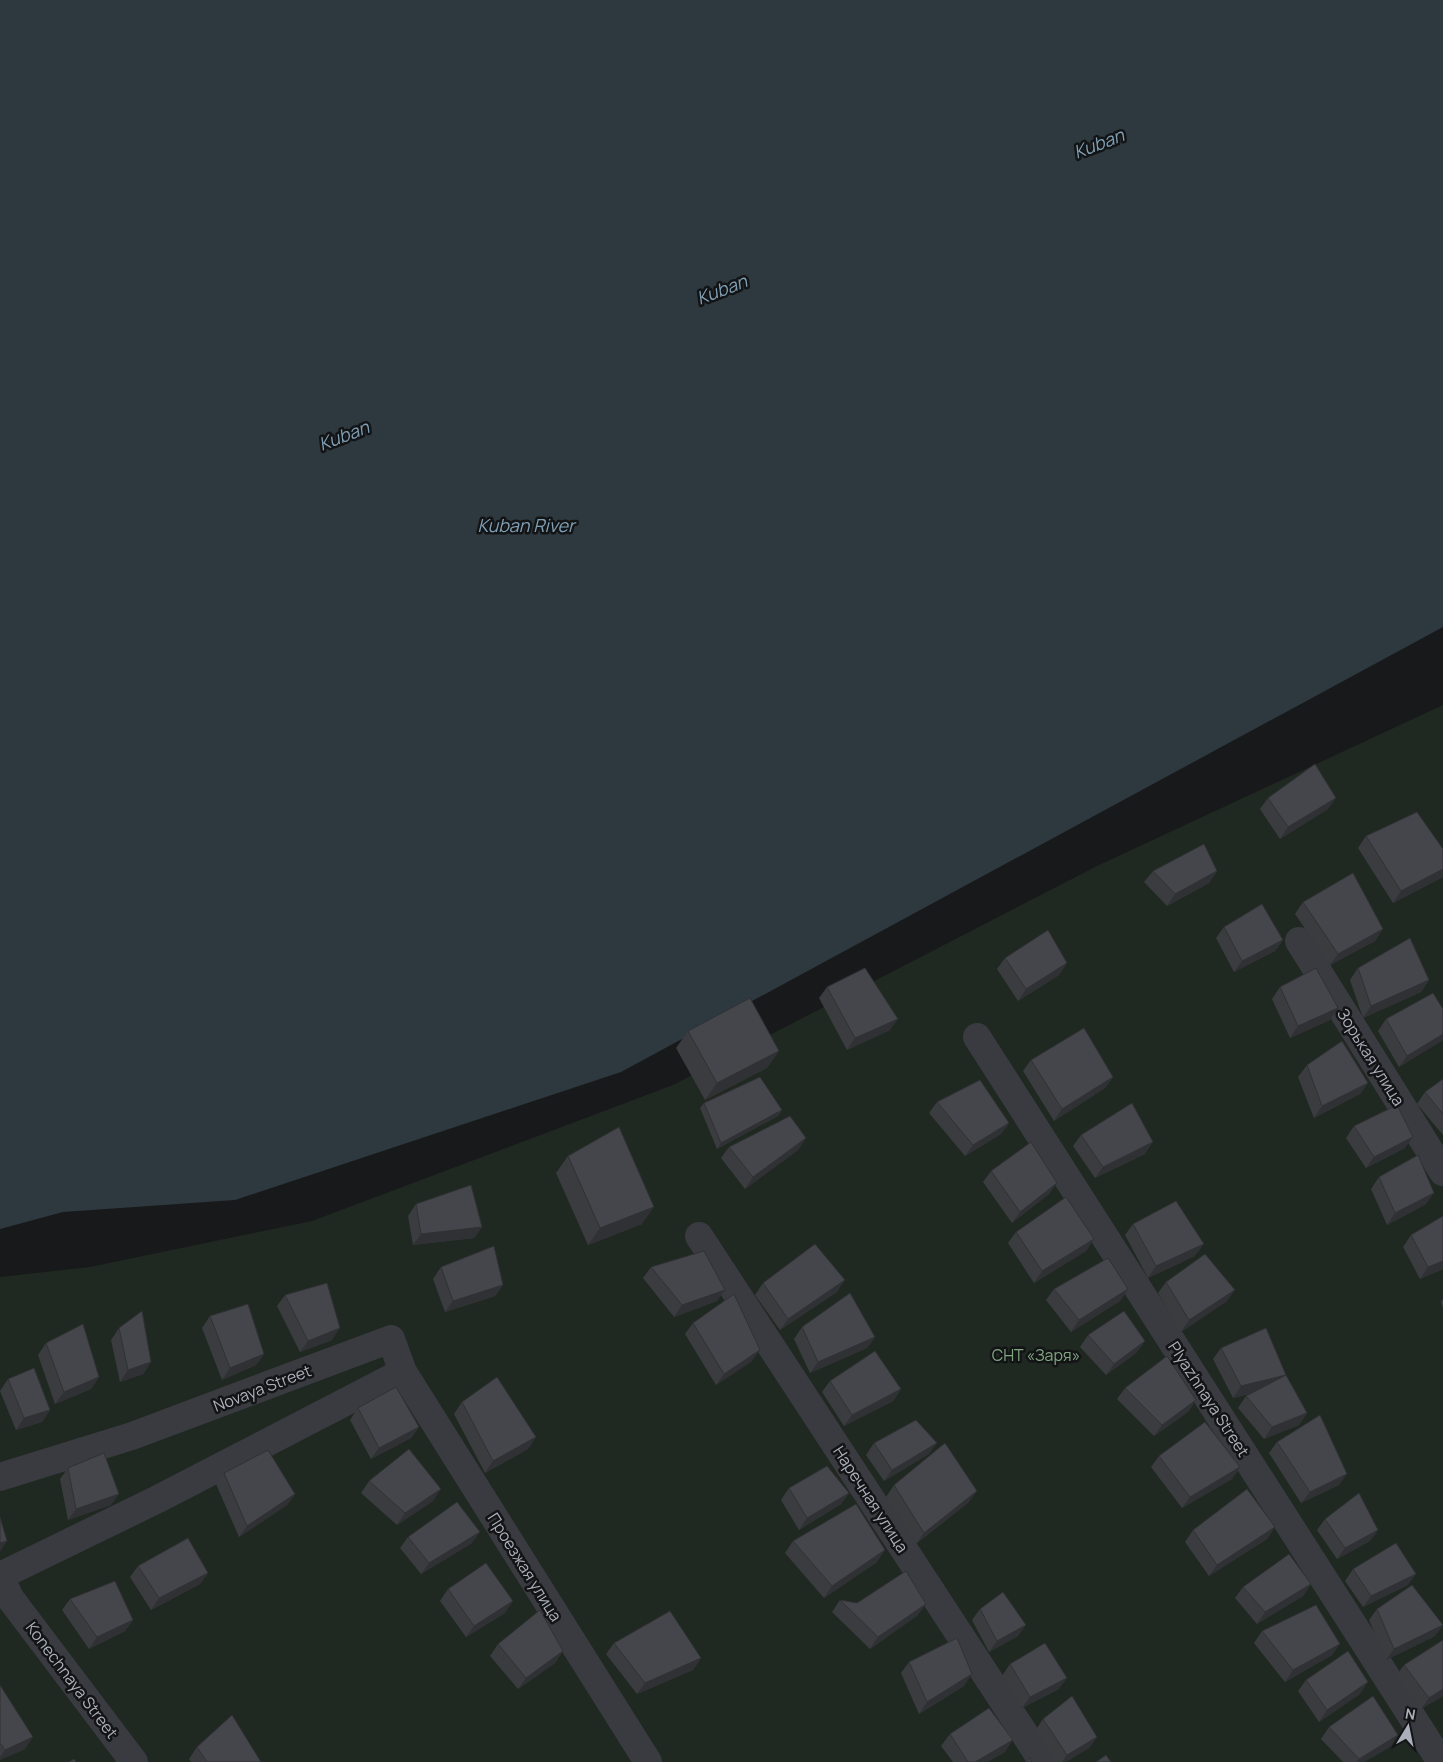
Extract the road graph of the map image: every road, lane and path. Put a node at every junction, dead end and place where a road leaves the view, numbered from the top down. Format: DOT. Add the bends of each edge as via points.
graph roads {
  1 [pos="1299,941"];
  2 [pos="977,1037"];
  3 [pos="1443,1172"];
  4 [pos="699,1236"];
  5 [pos="391,1340"];
  6 [pos="403,1372"];
  7 [pos="0,1477"];
  8 [pos="3,1583"];
  9 [pos="134,1762"];
  10 [pos="648,1762"];
  11 [pos="1043,1762"];
  12 [pos="1441,1762"];
  1 -- 3 [label="street, Зорькая улица"];
  2 -- 12 [label="street, Plyazhnaya Street"];
  4 -- 11 [label="street, Наречная улица"];
  5 -- 6 [label="street, Проезжая улица"];
  5 -- 7 [label="street, Novaya Street" via="132,1436"];
  6 -- 8 [label="street"];
  6 -- 10 [label="street, Проезжая улица"];
  8 -- 9 [label="street, Konechnaya Street"];
}
